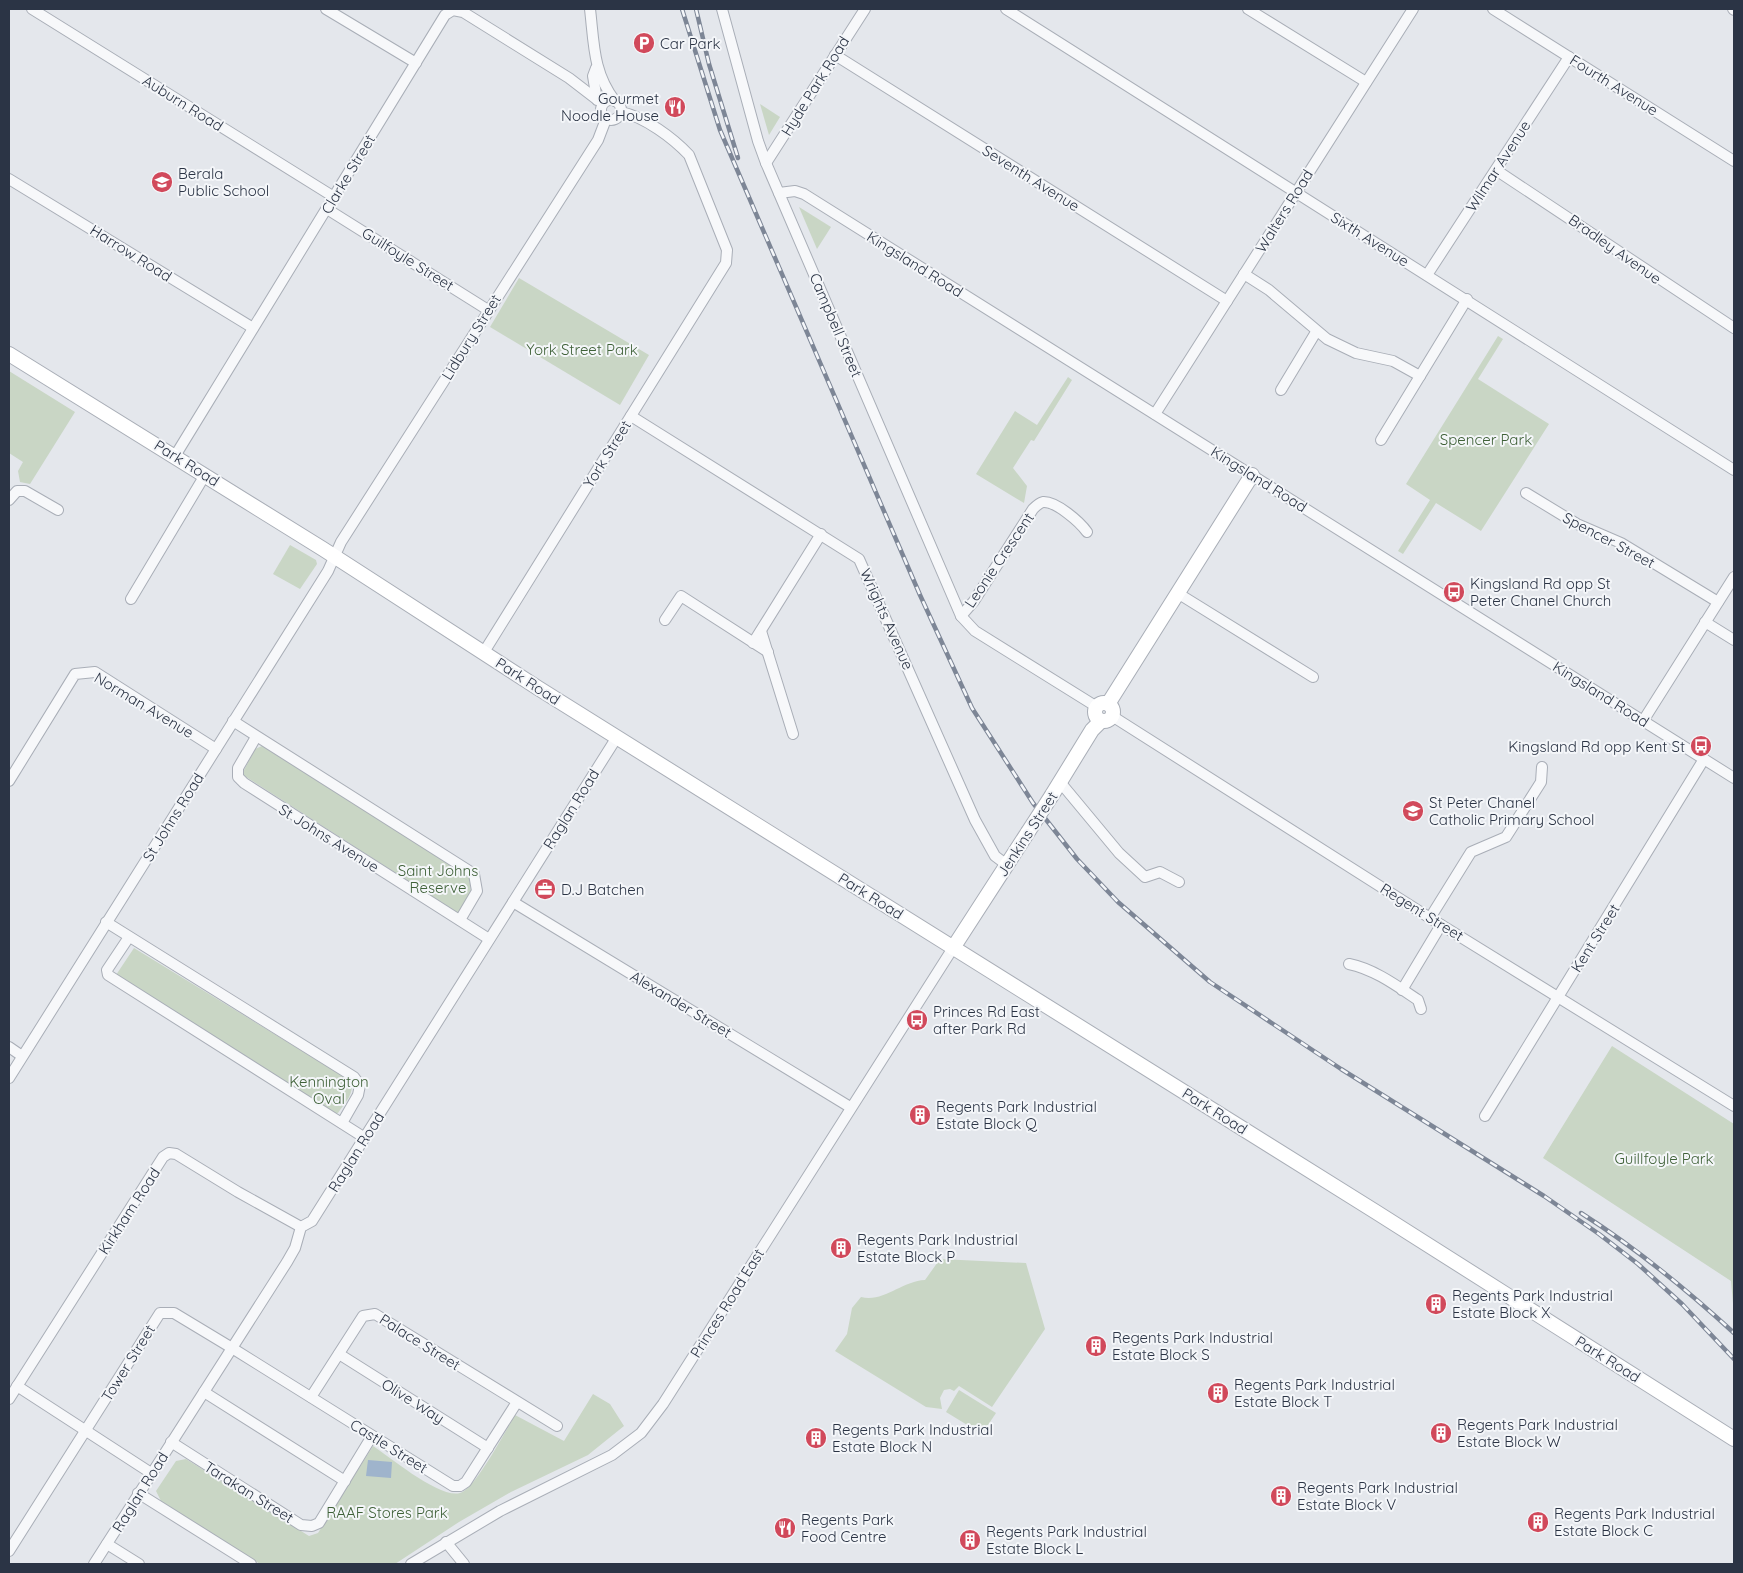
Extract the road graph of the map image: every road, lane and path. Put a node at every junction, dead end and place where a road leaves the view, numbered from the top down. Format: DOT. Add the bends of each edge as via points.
graph roads {
  1 [pos="32,9"];
  2 [pos="326,9"];
  3 [pos="590,9"];
  4 [pos="722,9"];
  5 [pos="865,9"];
  6 [pos="1006,9"];
  7 [pos="1248,9"];
  8 [pos="1413,9"];
  9 [pos="1493,9"];
  10 [pos="835,55"];
  11 [pos="1569,57"];
  12 [pos="416,63"];
  13 [pos="595,72"];
  14 [pos="569,78"];
  15 [pos="1366,82"];
  16 [pos="599,101"];
  17 [pos="615,101"];
  18 [pos="621,112"];
  19 [pos="606,119"];
  20 [pos="1734,162"];
  21 [pos="766,163"];
  22 [pos="1496,170"];
  23 [pos="9,179"];
  24 [pos="1296,192"];
  25 [pos="779,194"];
  26 [pos="334,197"];
  27 [pos="327,209"];
  28 [pos="1244,274"];
  29 [pos="1428,275"];
  30 [pos="1467,299"];
  31 [pos="1227,301"];
  32 [pos="488,310"];
  33 [pos="253,328"];
  34 [pos="1734,328"];
  35 [pos="1316,332"];
  36 [pos="9,354"];
  37 [pos="1420,376"];
  38 [pos="1281,390"];
  39 [pos="1155,414"];
  40 [pos="631,416"];
  41 [pos="1381,440"];
  42 [pos="175,456"];
  43 [pos="1733,466"];
  44 [pos="205,475"];
  45 [pos="1252,475"];
  46 [pos="1526,493"];
  47 [pos="9,500"];
  48 [pos="58,510"];
  49 [pos="1087,532"];
  50 [pos="821,534"];
  51 [pos="335,556"];
  52 [pos="1734,577"];
  53 [pos="1178,594"];
  54 [pos="131,599"];
  55 [pos="1718,602"];
  56 [pos="961,616"];
  57 [pos="665,620"];
  58 [pos="1705,622"];
  59 [pos="761,631"];
  60 [pos="975,631"];
  61 [pos="1734,640"];
  62 [pos="753,643"];
  63 [pos="484,652"];
  64 [pos="768,652"];
  65 [pos="1313,677"];
  66 [pos="1104,712"];
  67 [pos="233,721"];
  68 [pos="1643,721"];
  69 [pos="793,734"];
  70 [pos="256,737"];
  71 [pos="617,737"];
  72 [pos="216,749"];
  73 [pos="1704,759"];
  74 [pos="1542,767"];
  75 [pos="1734,778"];
  76 [pos="9,781"];
  77 [pos="1060,782"];
  78 [pos="1007,865"];
  79 [pos="1179,882"];
  80 [pos="512,902"];
  81 [pos="1430,918"];
  82 [pos="460,920"];
  83 [pos="106,922"];
  84 [pos="1441,925"];
  85 [pos="129,937"];
  86 [pos="489,938"];
  87 [pos="953,948"];
  88 [pos="1349,964"];
  89 [pos="1402,990"];
  90 [pos="1559,996"];
  91 [pos="1421,1009"];
  92 [pos="9,1047"];
  93 [pos="22,1056"];
  94 [pos="9,1078"];
  95 [pos="1734,1106"];
  96 [pos="850,1107"];
  97 [pos="1485,1116"];
  98 [pos="342,1123"];
  99 [pos="365,1138"];
  100 [pos="301,1227"];
  101 [pos="232,1348"];
  102 [pos="339,1354"];
  103 [pos="17,1386"];
  104 [pos="204,1392"];
  105 [pos="311,1397"];
  106 [pos="9,1399"];
  107 [pos="517,1402"];
  108 [pos="557,1426"];
  109 [pos="86,1431"];
  110 [pos="372,1436"];
  111 [pos="1734,1439"];
  112 [pos="171,1442"];
  113 [pos="488,1448"];
  114 [pos="151,1473"];
  115 [pos="345,1481"];
  116 [pos="138,1493"];
  117 [pos="446,1542"];
  118 [pos="107,1544"];
  119 [pos="9,1551"];
  120 [pos="94,1564"];
  121 [pos="139,1564"];
  122 [pos="251,1564"];
  123 [pos="412,1564"];
  124 [pos="464,1564"];
  1 -- 26 [label="street, Auburn Road"];
  2 -- 12 [label="street"];
  3 -- 13 [label="street"];
  4 -- 21 [label="street, Campbell Street"];
  5 -- 10 [label="street, Hyde Park Road"];
  6 -- 24 [label="street, Sixth Avenue"];
  7 -- 15 [label="street"];
  8 -- 15 [label="street, Walters Road"];
  9 -- 11 [label="street, Fourth Avenue"];
  10 -- 21 [label="street, Hyde Park Road"];
  10 -- 31 [label="street, Seventh Avenue"];
  11 -- 20 [label="street, Fourth Avenue"];
  11 -- 22 [label="street, Wilmar Avenue"];
  12 -- 14 [label="street, Clarke Street" via="445,15 458,10"];
  12 -- 26 [label="street, Clarke Street"];
  13 -- 14 [label="street" via="586,81"];
  13 -- 16 [label="street"];
  13 -- 17 [label="street"];
  14 -- 16 [label="street, Clarke Street"];
  15 -- 24 [label="street, Walters Road"];
  16 -- 17 [label="street"];
  16 -- 19 [label="street"];
  17 -- 18 [label="street" via="621,106"];
  18 -- 19 [label="street" via="616,119"];
  18 -- 40 [label="street, York Street" via="635,116 689,155 728,256 723,270"];
  19 -- 32 [label="street, Lidbury Street" via="598,140"];
  21 -- 25 [label="street, Campbell Street"];
  22 -- 29 [label="street, Wilmar Avenue"];
  22 -- 34 [label="street, Bradley Avenue"];
  23 -- 33 [label="street, Harrow Road"];
  24 -- 28 [label="street, Walters Road"];
  24 -- 29 [label="street, Sixth Avenue"];
  25 -- 39 [label="street, Kingsland Road" via="795,191 804,194"];
  25 -- 56 [label="street, Campbell Street"];
  26 -- 27 [label="street, Clarke Street"];
  27 -- 32 [label="street, Guilfoyle Street"];
  27 -- 33 [label="street, Clarke Street"];
  28 -- 31 [label="street, Walters Road"];
  28 -- 35 [label="street" via="1269,290"];
  29 -- 30 [label="street, Sixth Avenue"];
  30 -- 37 [label="street"];
  30 -- 43 [label="street, Sixth Avenue"];
  31 -- 39 [label="street, Walters Road"];
  32 -- 51 [label="street, Lidbury Street"];
  33 -- 42 [label="street, Clarke Street"];
  35 -- 37 [label="street" via="1356,353 1393,361"];
  35 -- 38 [label="street"];
  36 -- 42 [label="main road, Park Road"];
  37 -- 41 [label="street"];
  39 -- 45 [label="street, Kingsland Road"];
  40 -- 50 [label="street, Wrights Avenue"];
  40 -- 63 [label="street, York Street"];
  42 -- 44 [label="main road, Park Road"];
  44 -- 51 [label="main road, Park Road"];
  44 -- 54 [label="street"];
  45 -- 53 [label="main road, Jenkins Street"];
  45 -- 68 [label="street, Kingsland Road"];
  46 -- 55 [label="street, Spencer Street" via="1577,524 1621,543"];
  47 -- 48 [label="street" via="16,491 25,491"];
  49 -- 56 [label="street, Leonie Crescent" via="1079,520 1049,503 1038,504"];
  50 -- 59 [label="street"];
  50 -- 78 [label="street, Wrights Avenue" via="855,555 863,564 975,820 995,856"];
  51 -- 63 [label="main road, Park Road"];
  51 -- 67 [label="street, St Johns Road"];
  52 -- 55 [label="street"];
  53 -- 65 [label="street"];
  53 -- 66 [label="main road, Jenkins Street"];
  55 -- 58 [label="street"];
  56 -- 60 [label="street, Campbell Street"];
  57 -- 62 [label="street" via="680,596"];
  58 -- 61 [label="street"];
  58 -- 68 [label="street"];
  59 -- 62 [label="street"];
  59 -- 64 [label="street"];
  60 -- 66 [label="street, Regent Street"];
  62 -- 64 [label="street"];
  63 -- 71 [label="main road, Park Road"];
  64 -- 69 [label="street"];
  66 -- 77 [label="main road, Jenkins Street"];
  66 -- 81 [label="street, Regent Street"];
  67 -- 70 [label="street"];
  67 -- 72 [label="street, St Johns Road"];
  68 -- 73 [label="street, Kingsland Road"];
  70 -- 82 [label="street" via="474,874 477,891"];
  70 -- 82 [label="street, St Johns Avenue" via="238,768 238,777 244,784"];
  71 -- 80 [label="street, Raglan Road"];
  71 -- 87 [label="main road, Park Road"];
  72 -- 76 [label="street, Norman Avenue" via="95,672 74,674"];
  72 -- 83 [label="street, St Johns Road"];
  73 -- 75 [label="street, Kingsland Road"];
  73 -- 90 [label="street, Kent Street"];
  74 -- 81 [label="street" via="1541,782 1506,837 1471,852"];
  77 -- 78 [label="main road, Jenkins Street, bridge"];
  77 -- 79 [label="street" via="1119,853 1145,877 1160,872"];
  78 -- 87 [label="main road, Jenkins Street"];
  80 -- 86 [label="street, Raglan Road"];
  80 -- 96 [label="street, Alexander Street"];
  81 -- 84 [label="street, Regent Street"];
  82 -- 86 [label="street, St Johns Avenue"];
  83 -- 85 [label="street"];
  83 -- 93 [label="street, St Johns Road"];
  84 -- 89 [label="street"];
  84 -- 90 [label="street, Regent Street"];
  85 -- 98 [label="street" via="354,1077 360,1084 358,1095"];
  85 -- 98 [label="street" via="107,970 108,975"];
  86 -- 99 [label="street, Raglan Road"];
  87 -- 96 [label="street, Princes Road East"];
  87 -- 111 [label="main road, Park Road"];
  88 -- 89 [label="street" via="1364,967"];
  89 -- 91 [label="street" via="1418,1000"];
  90 -- 95 [label="street, Regent Street"];
  90 -- 97 [label="street, Kent Street"];
  92 -- 93 [label="street"];
  93 -- 94 [label="street, St Johns Road"];
  96 -- 117 [label="street, Princes Road East" via="663,1404 641,1433 602,1461 500,1510"];
  98 -- 99 [label="street"];
  99 -- 100 [label="street, Raglan Road" via="312,1221"];
  100 -- 101 [label="street, Raglan Road" via="295,1248"];
  100 -- 103 [label="street, Kirkham Road" via="176,1154 169,1153 163,1157"];
  101 -- 104 [label="street, Raglan Road"];
  101 -- 105 [label="street, Castle Street"];
  101 -- 109 [label="street, Tower Street" via="174,1314 160,1313"];
  102 -- 105 [label="street, Palace Street"];
  102 -- 107 [label="street, Palace Street" via="363,1316 375,1314"];
  102 -- 113 [label="street, Olive Way"];
  103 -- 106 [label="street, Kirkham Road"];
  103 -- 109 [label="street"];
  104 -- 112 [label="street, Raglan Road"];
  104 -- 115 [label="street"];
  105 -- 110 [label="street, Castle Street"];
  107 -- 108 [label="street, Palace Street"];
  107 -- 113 [label="street, Castle Street"];
  109 -- 114 [label="street"];
  109 -- 119 [label="street"];
  110 -- 113 [label="street, Castle Street" via="453,1486 466,1482"];
  110 -- 115 [label="street, Tarakan Street"];
  112 -- 114 [label="street, Raglan Road"];
  112 -- 115 [label="street, Tarakan Street" via="307,1526 319,1523"];
  114 -- 116 [label="street, Raglan Road"];
  116 -- 118 [label="street, Raglan Road"];
  116 -- 122 [label="street"];
  117 -- 123 [label="street, Princes Road East"];
  117 -- 124 [label="street"];
  118 -- 120 [label="street, Raglan Road"];
  118 -- 121 [label="street"];
}
